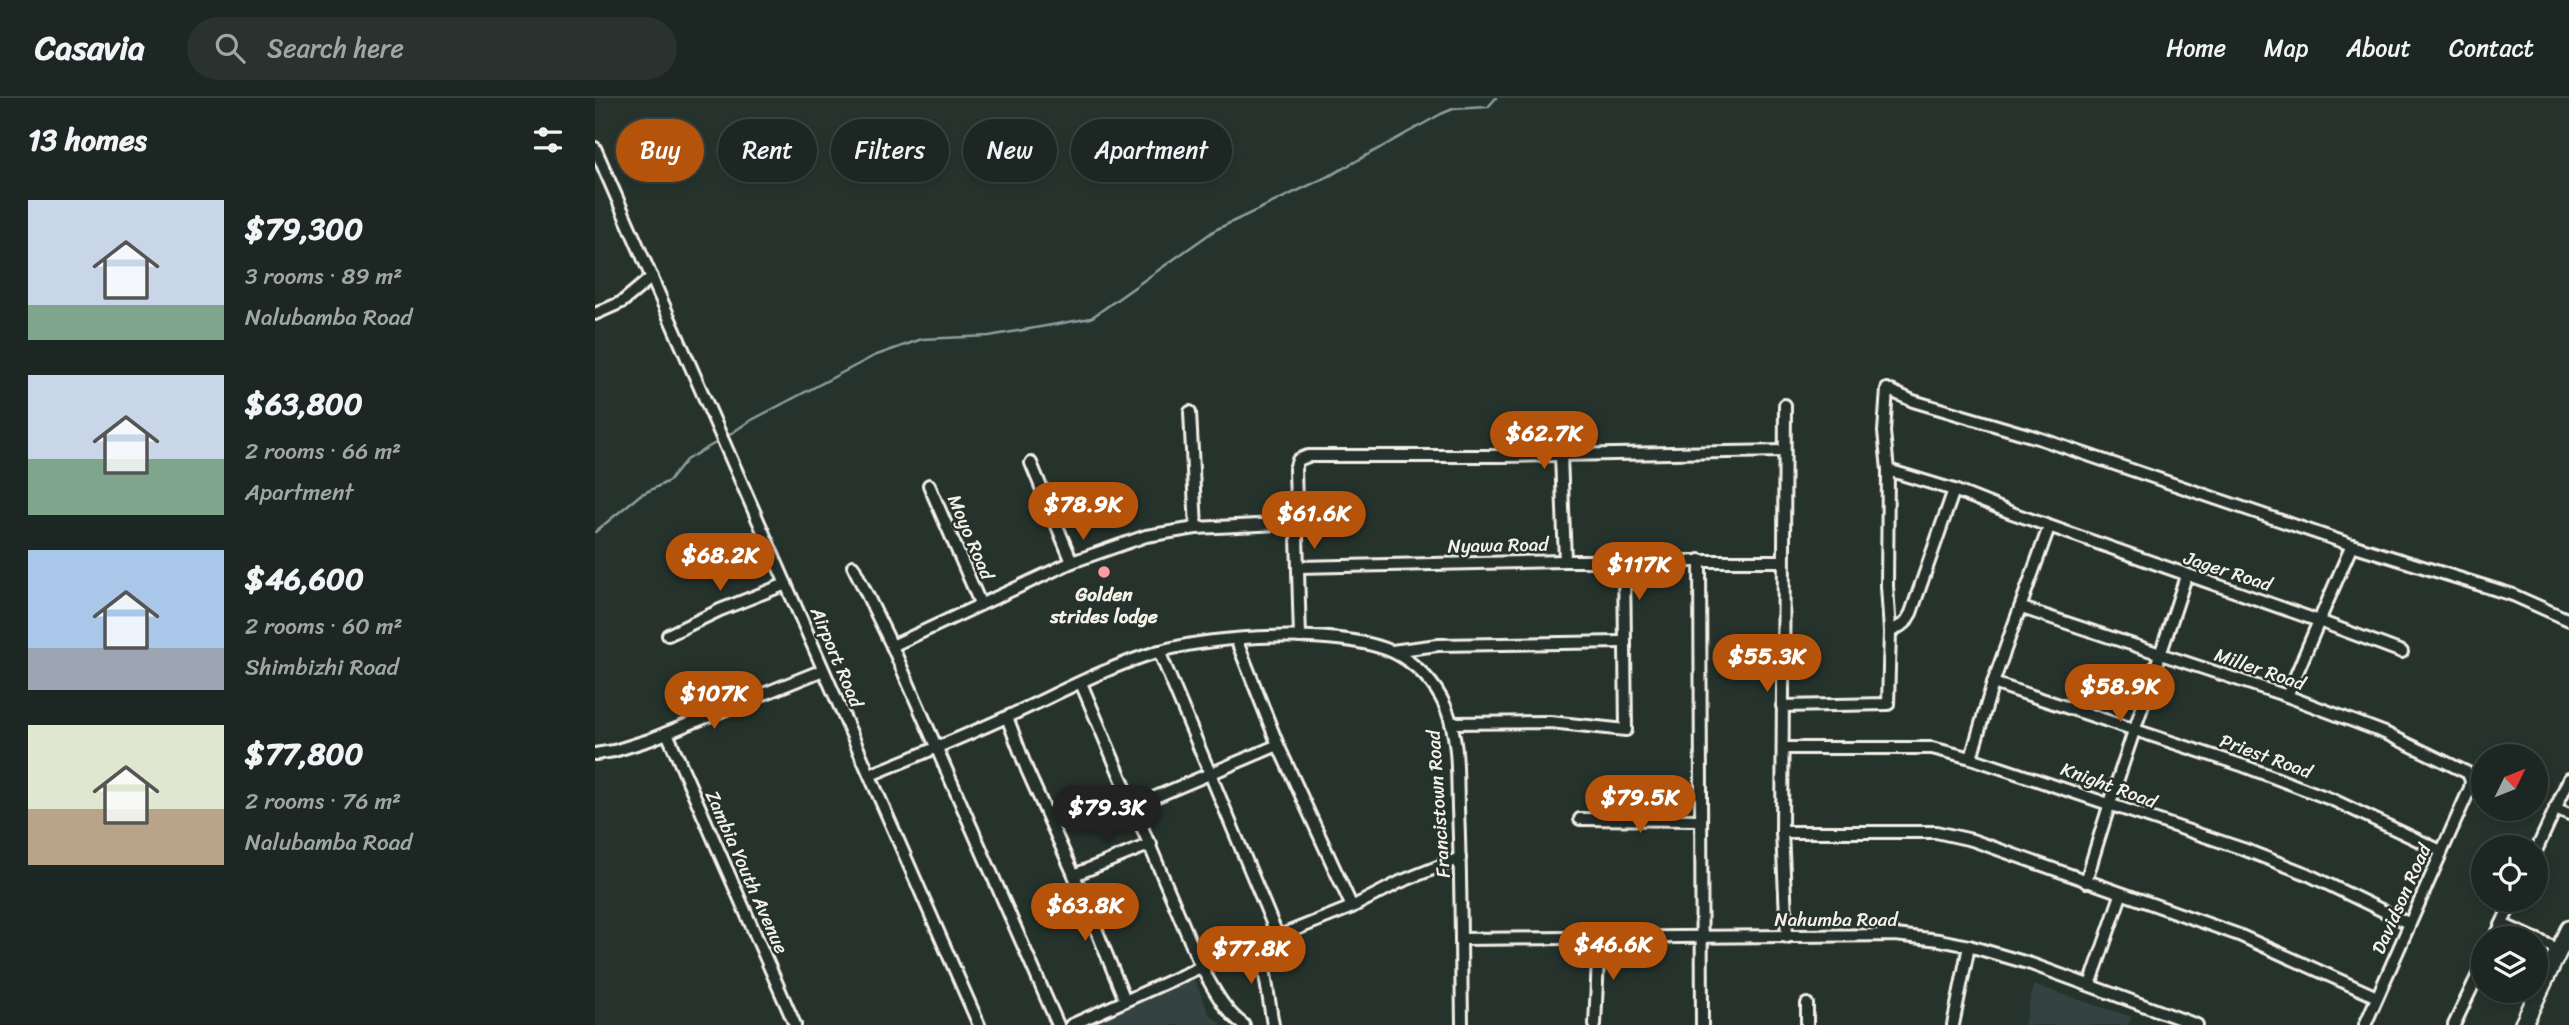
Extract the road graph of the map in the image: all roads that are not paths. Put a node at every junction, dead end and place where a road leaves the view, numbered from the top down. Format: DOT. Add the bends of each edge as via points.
graph roads {
  1 [pos="595,148"];
  2 [pos="652,278"];
  3 [pos="595,314"];
  4 [pos="1785,405"];
  5 [pos="1190,412"];
  6 [pos="1784,451"];
  7 [pos="1561,455"];
  8 [pos="1031,463"];
  9 [pos="1888,470"];
  10 [pos="929,485"];
  11 [pos="1954,490"];
  12 [pos="1298,523"];
  13 [pos="2049,527"];
  14 [pos="1196,528"];
  15 [pos="2352,545"];
  16 [pos="1700,560"];
  17 [pos="1565,561"];
  18 [pos="1782,561"];
  19 [pos="1072,562"];
  20 [pos="1624,563"];
  21 [pos="853,566"];
  22 [pos="1298,567"];
  23 [pos="2186,576"];
  24 [pos="786,584"];
  25 [pos="980,603"];
  26 [pos="2022,608"];
  27 [pos="2569,620"];
  28 [pos="2319,621"];
  29 [pos="1890,632"];
  30 [pos="668,635"];
  31 [pos="1300,637"];
  32 [pos="1236,639"];
  33 [pos="1623,642"];
  34 [pos="892,646"];
  35 [pos="1159,651"];
  36 [pos="1391,651"];
  37 [pos="2402,652"];
  38 [pos="2161,654"];
  39 [pos="823,670"];
  40 [pos="1081,682"];
  41 [pos="1993,683"];
  42 [pos="2287,696"];
  43 [pos="1782,706"];
  44 [pos="1007,717"];
  45 [pos="1451,723"];
  46 [pos="2134,731"];
  47 [pos="667,733"];
  48 [pos="1278,745"];
  49 [pos="1783,747"];
  50 [pos="935,748"];
  51 [pos="595,754"];
  52 [pos="1971,758"];
  53 [pos="1209,774"];
  54 [pos="870,775"];
  55 [pos="2569,779"];
  56 [pos="2470,788"];
  57 [pos="2108,805"];
  58 [pos="1134,806"];
  59 [pos="2555,808"];
  60 [pos="2569,814"];
  61 [pos="1580,818"];
  62 [pos="1700,820"];
  63 [pos="1782,832"];
  64 [pos="2543,835"];
  65 [pos="1151,844"];
  66 [pos="2441,851"];
  67 [pos="1460,858"];
  68 [pos="1074,875"];
  69 [pos="2086,882"];
  70 [pos="2121,895"];
  71 [pos="1352,907"];
  72 [pos="2508,912"];
  73 [pos="2409,923"];
  74 [pos="2502,924"];
  75 [pos="2506,926"];
  76 [pos="2569,929"];
  77 [pos="1278,937"];
  78 [pos="1702,937"];
  79 [pos="1787,937"];
  80 [pos="1599,938"];
  81 [pos="1461,939"];
  82 [pos="1260,943"];
  83 [pos="2548,945"];
  84 [pos="1969,946"];
  85 [pos="2559,950"];
  86 [pos="1201,967"];
  87 [pos="2090,985"];
  88 [pos="2471,989"];
  89 [pos="2377,997"];
  90 [pos="1125,1000"];
  91 [pos="1807,1004"];
  92 [pos="795,1025"];
  93 [pos="979,1025"];
  94 [pos="1058,1025"];
  95 [pos="1071,1025"];
  96 [pos="1244,1025"];
  97 [pos="1273,1025"];
  98 [pos="1462,1025"];
  99 [pos="1595,1025"];
  100 [pos="1702,1025"];
  101 [pos="1807,1025"];
  102 [pos="1953,1025"];
  103 [pos="2197,1025"];
  104 [pos="2365,1025"];
  105 [pos="2454,1025"];
  106 [pos="2523,1025"];
  1 -- 2 [label="street, Airport Road"];
  2 -- 3 [label="street" via="622,302"];
  2 -- 24 [label="street, Airport Road"];
  4 -- 6 [label="street"];
  5 -- 14 [label="street"];
  6 -- 7 [label="street"];
  6 -- 18 [label="street"];
  7 -- 12 [label="street" via="1308,456 1298,460 1295,469"];
  7 -- 17 [label="street"];
  8 -- 19 [label="street"];
  9 -- 11 [label="street, Jager Road"];
  9 -- 15 [label="street" via="1887,389"];
  9 -- 29 [label="street"];
  10 -- 25 [label="street, Moyo Road"];
  11 -- 13 [label="street, Jager Road"];
  11 -- 29 [label="street" via="1912,614"];
  12 -- 14 [label="street"];
  12 -- 22 [label="street"];
  13 -- 23 [label="street, Jager Road"];
  13 -- 26 [label="street"];
  14 -- 19 [label="street" via="1146,536"];
  15 -- 27 [label="street" via="2513,595"];
  15 -- 28 [label="street"];
  16 -- 18 [label="street, Nyawa Road"];
  16 -- 20 [label="street, Nyawa Road"];
  16 -- 62 [label="street"];
  17 -- 20 [label="street, Nyawa Road"];
  17 -- 22 [label="street, Nyawa Road"];
  18 -- 43 [label="street"];
  19 -- 25 [label="street"];
  20 -- 33 [label="street"];
  21 -- 34 [label="street"];
  22 -- 31 [label="street"];
  23 -- 28 [label="street, Jager Road"];
  23 -- 38 [label="street"];
  24 -- 30 [label="street"];
  24 -- 39 [label="street, Airport Road"];
  25 -- 34 [label="street"];
  26 -- 38 [label="street, Miller Road"];
  26 -- 41 [label="street"];
  28 -- 37 [label="street, Jager Road"];
  28 -- 42 [label="street"];
  29 -- 43 [label="street" via="1888,704"];
  31 -- 32 [label="street, Francistown Road"];
  31 -- 36 [label="street, Francistown Road" via="1345,640"];
  32 -- 35 [label="street, Francistown Road"];
  32 -- 48 [label="street"];
  33 -- 36 [label="street" via="1438,645"];
  33 -- 45 [label="street" via="1626,730 1550,723"];
  34 -- 50 [label="street"];
  35 -- 40 [label="street, Francistown Road"];
  35 -- 53 [label="street"];
  36 -- 45 [label="street, Francistown Road" via="1426,677"];
  38 -- 42 [label="street, Miller Road"];
  38 -- 46 [label="street"];
  39 -- 47 [label="street"];
  39 -- 54 [label="street, Airport Road"];
  40 -- 44 [label="street, Francistown Road"];
  40 -- 58 [label="street"];
  41 -- 46 [label="street, Priest Road"];
  41 -- 52 [label="street"];
  42 -- 56 [label="street, Miller Road" via="2385,733 2462,770 2468,774"];
  43 -- 49 [label="street"];
  44 -- 50 [label="street, Francistown Road"];
  44 -- 68 [label="street"];
  45 -- 67 [label="street, Francistown Road"];
  46 -- 57 [label="street"];
  46 -- 66 [label="street, Priest Road" via="2333,800"];
  47 -- 51 [label="street"];
  47 -- 92 [label="street, Zambia Youth Avenue"];
  48 -- 53 [label="street"];
  48 -- 71 [label="street"];
  49 -- 52 [label="street, Knight Road" via="1932,748"];
  49 -- 63 [label="street"];
  50 -- 54 [label="street, Francistown Road"];
  50 -- 94 [label="street"];
  52 -- 57 [label="street, Knight Road"];
  53 -- 58 [label="street"];
  53 -- 77 [label="street"];
  54 -- 93 [label="street, Airport Road"];
  55 -- 59 [label="street"];
  56 -- 66 [label="street, Davidson Road"];
  57 -- 69 [label="street"];
  57 -- 73 [label="street, Knight Road" via="2307,874"];
  58 -- 65 [label="street"];
  59 -- 60 [label="street"];
  59 -- 64 [label="street"];
  61 -- 62 [label="street"];
  62 -- 78 [label="street"];
  63 -- 69 [label="street" via="1936,832 1972,840"];
  63 -- 79 [label="street"];
  65 -- 68 [label="street"];
  65 -- 86 [label="street"];
  66 -- 73 [label="street, Davidson Road"];
  67 -- 71 [label="street"];
  67 -- 81 [label="street, Francistown Road"];
  68 -- 90 [label="street"];
  69 -- 70 [label="street"];
  70 -- 87 [label="street"];
  70 -- 89 [label="street" via="2239,935"];
  71 -- 77 [label="street"];
  72 -- 74 [label="street"];
  73 -- 89 [label="street, Davidson Road"];
  74 -- 75 [label="street"];
  76 -- 85 [label="highway"];
  77 -- 82 [label="street"];
  78 -- 79 [label="street, Nahumba Road"];
  78 -- 80 [label="street, Nahumba Road"];
  78 -- 100 [label="street"];
  79 -- 84 [label="street, Nahumba Road" via="1895,935"];
  80 -- 81 [label="street, Nahumba Road"];
  80 -- 99 [label="street"];
  81 -- 98 [label="street, Francistown Road"];
  82 -- 86 [label="street"];
  82 -- 97 [label="street"];
  83 -- 85 [label="street"];
  84 -- 87 [label="street, Nahumba Road"];
  84 -- 102 [label="street"];
  85 -- 106 [label="highway"];
  86 -- 90 [label="street"];
  86 -- 96 [label="street" via="1226,1008"];
  87 -- 103 [label="street, Nahumba Road"];
  88 -- 105 [label="street"];
  89 -- 104 [label="street, Davidson Road"];
  90 -- 95 [label="street"];
  91 -- 101 [label="street"];
}
